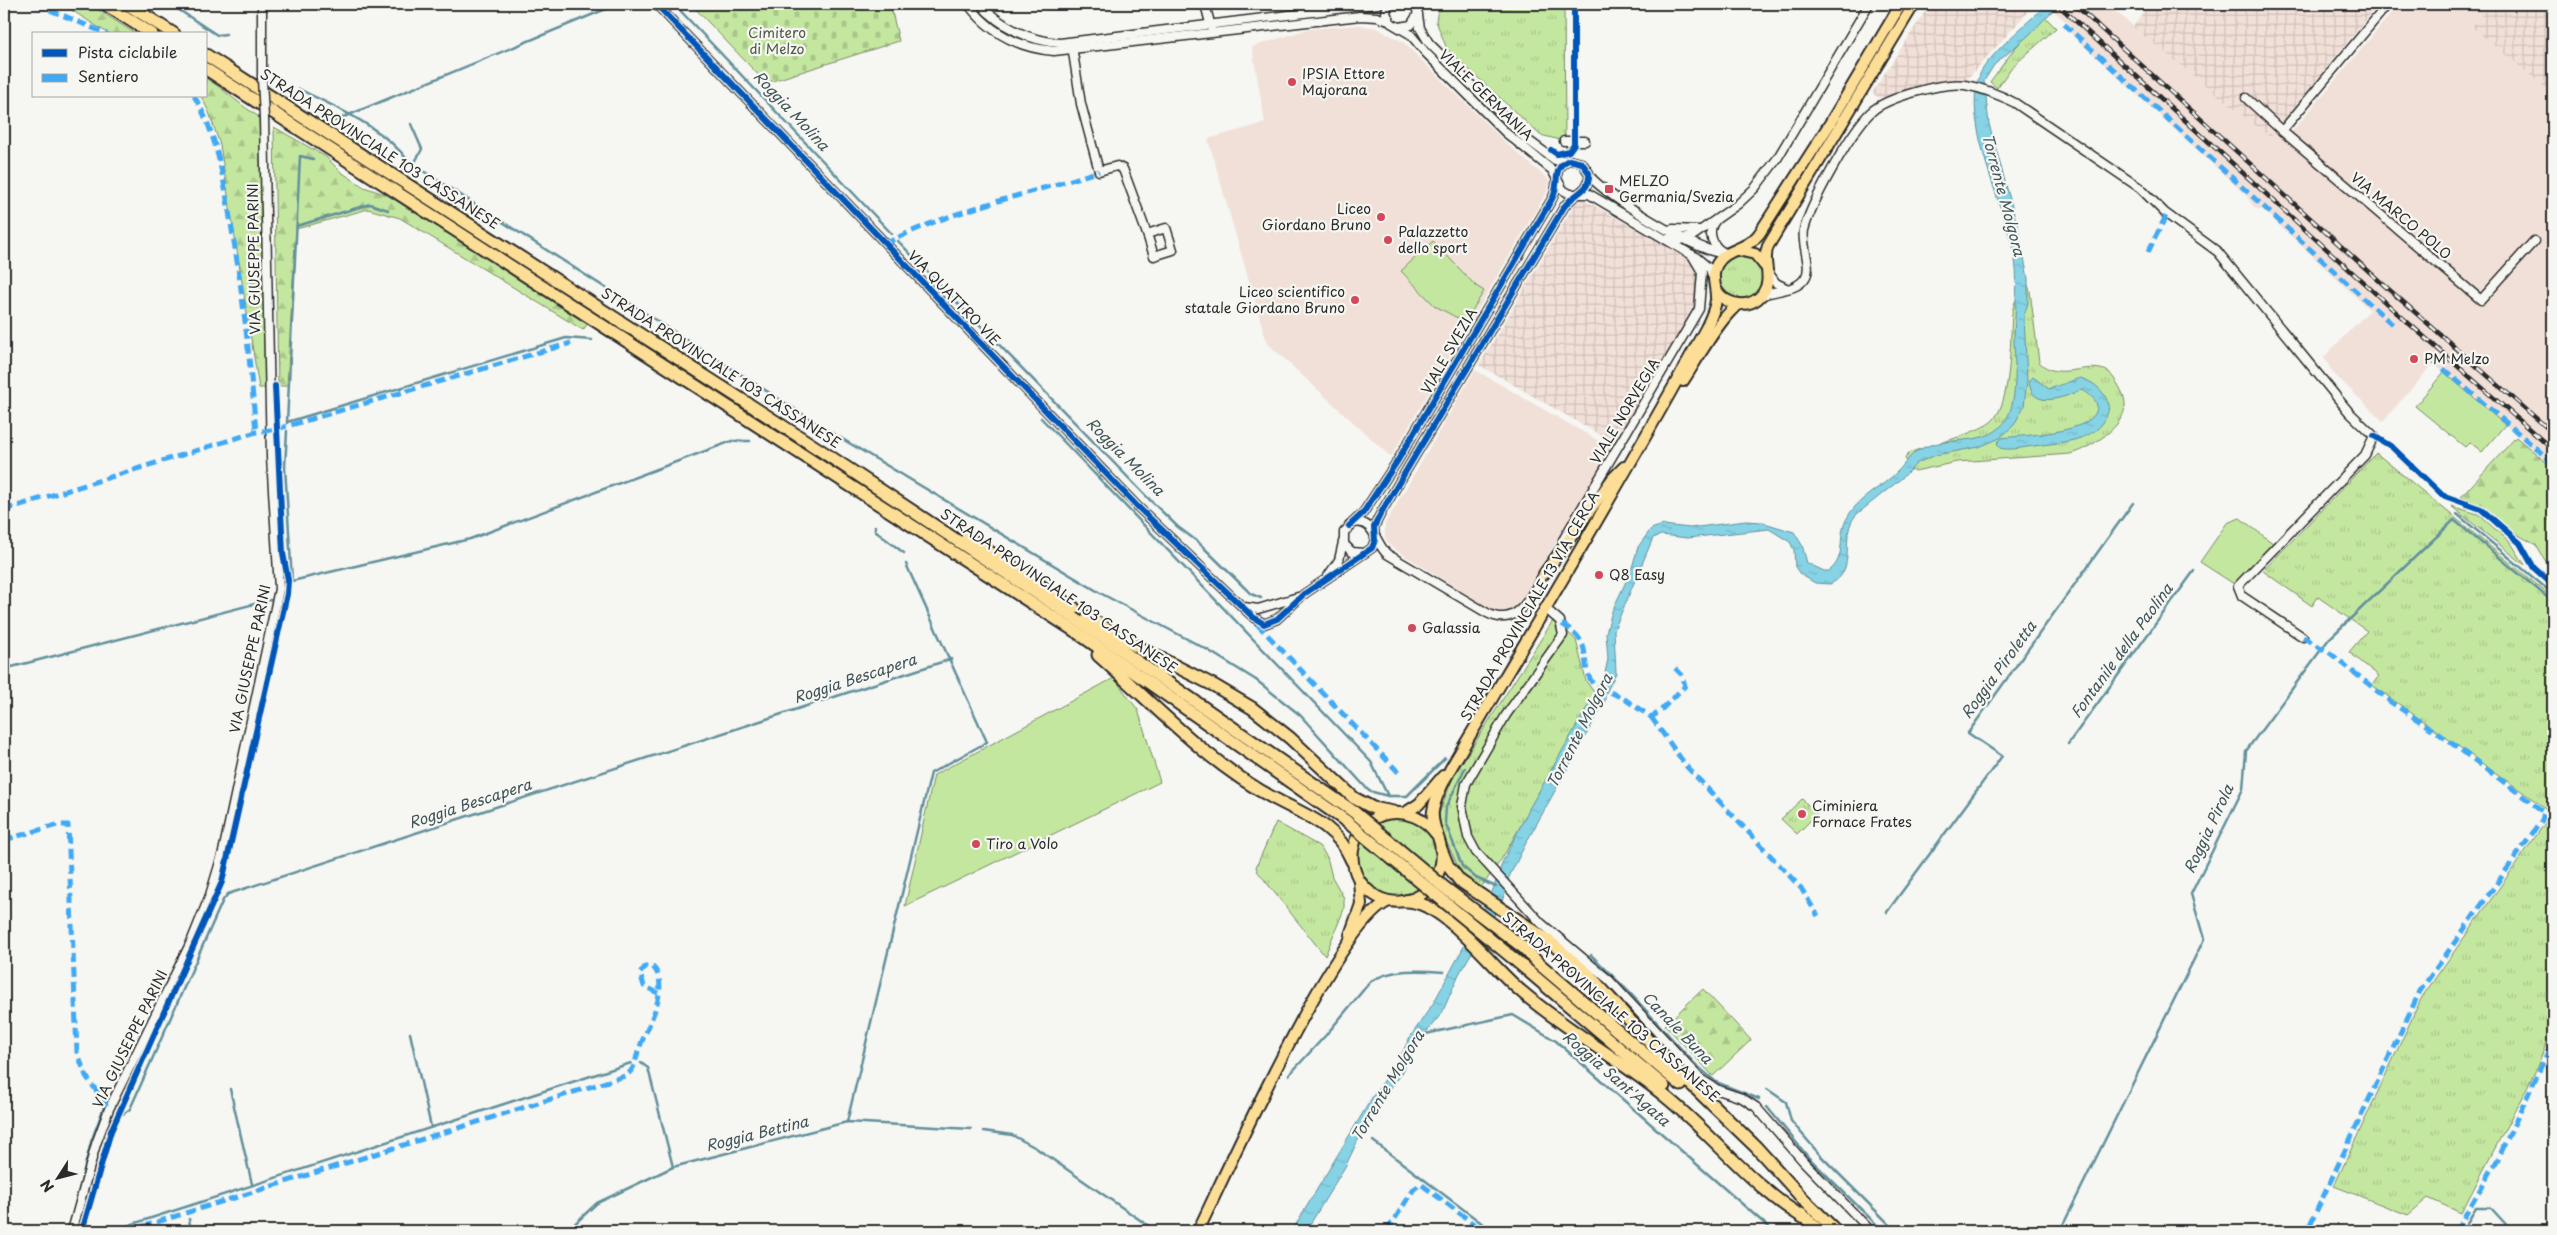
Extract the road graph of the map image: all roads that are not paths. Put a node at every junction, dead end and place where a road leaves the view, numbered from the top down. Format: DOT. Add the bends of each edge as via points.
graph roads {
  1 [pos="105,4"];
  2 [pos="127,4"];
  3 [pos="262,4"];
  4 [pos="656,4"];
  5 [pos="968,4"];
  6 [pos="980,4"];
  7 [pos="1053,4"];
  8 [pos="1069,4"];
  9 [pos="1205,4"];
  10 [pos="1378,4"];
  11 [pos="1388,4"];
  12 [pos="1869,4"];
  13 [pos="1901,4"];
  14 [pos="1914,4"];
  15 [pos="2388,4"];
  16 [pos="1417,7"];
  17 [pos="1390,22"];
  18 [pos="1211,24"];
  19 [pos="1399,27"];
  20 [pos="149,32"];
  21 [pos="171,32"];
  22 [pos="1213,34"];
  23 [pos="1072,42"];
  24 [pos="1072,51"];
  25 [pos="208,56"];
  26 [pos="208,70"];
  27 [pos="2246,98"];
  28 [pos="2282,131"];
  29 [pos="1564,140"];
  30 [pos="1585,140"];
  31 [pos="1568,161"];
  32 [pos="1590,176"];
  33 [pos="1556,180"];
  34 [pos="1577,193"];
  35 [pos="1716,220"];
  36 [pos="1664,227"];
  37 [pos="1701,230"];
  38 [pos="1147,234"];
  39 [pos="1666,239"];
  40 [pos="1684,239"];
  41 [pos="2534,241"];
  42 [pos="1733,252"];
  43 [pos="1692,255"];
  44 [pos="1766,269"];
  45 [pos="1714,282"];
  46 [pos="1786,288"];
  47 [pos="1760,296"];
  48 [pos="1740,304"];
  49 [pos="820,450"];
  50 [pos="1632,460"];
  51 [pos="1349,526"];
  52 [pos="1374,534"];
  53 [pos="1343,538"];
  54 [pos="941,545"];
  55 [pos="1368,551"];
  56 [pos="1544,574"];
  57 [pos="1326,580"];
  58 [pos="1304,594"];
  59 [pos="1240,605"];
  60 [pos="1545,608"];
  61 [pos="2303,638"];
  62 [pos="1452,766"];
  63 [pos="1392,812"];
  64 [pos="1405,813"];
  65 [pos="1436,834"];
  66 [pos="1441,849"];
  67 [pos="1352,861"];
  68 [pos="1359,881"];
  69 [pos="1390,901"];
  70 [pos="1405,901"];
  71 [pos="1348,943"];
  72 [pos="1805,1201"];
  73 [pos="1806,1219"];
  74 [pos="72,1231"];
  75 [pos="1198,1231"];
  76 [pos="1820,1231"];
  77 [pos="1836,1231"];
  78 [pos="1871,1231"];
  1 -- 20 [label="highway"];
  2 -- 21 [label="highway"];
  3 -- 74 [label="street, VIA GIUSEPPE PARINI, bridge" via="270,457 279,589 223,852 210,895 191,942 109,1109"];
  4 -- 59 [label="street, VIA QUATTRO VIE" via="1131,500"];
  5 -- 24 [label="street" via="986,24 1012,41 1039,49"];
  6 -- 23 [label="street" via="1002,23 1025,35 1047,42"];
  7 -- 8 [label="street"];
  9 -- 18 [label="street"];
  10 -- 18 [label="street"];
  11 -- 17 [label="street" via="1386,12"];
  12 -- 35 [label="street" via="1771,169 1747,197"];
  13 -- 42 [label="main road, STRADA PROVINCIALE 13 VIA CERCA" via="1759,234 1748,246"];
  14 -- 44 [label="main road" via="1768,246 1764,257"];
  15 -- 28 [label="street"];
  16 -- 19 [label="street" via="1410,25"];
  16 -- 31 [label="street, VIALE GERMANIA" via="1422,32 1429,43 1512,126 1553,159"];
  17 -- 19 [label="street, VIALE GERMANIA"];
  17 -- 22 [label="street" via="1378,16 1360,16"];
  18 -- 22 [label="street"];
  18 -- 23 [label="street"];
  19 -- 33 [label="street, VIALE GERMANIA" via="1410,34 1512,138 1552,170"];
  22 -- 24 [label="street"];
  23 -- 24 [label="street"];
  24 -- 38 [label="street" via="1081,104 1099,171 1115,166 1126,172"];
  25 -- 49 [label="highway, STRADA PROVINCIALE 103 CASSANESE"];
  26 -- 54 [label="highway, STRADA PROVINCIALE 103 CASSANESE"];
  27 -- 28 [label="street, VIA MARCO POLO"];
  28 -- 41 [label="street, VIA MARCO POLO" via="2481,300"];
  29 -- 30 [label="street"];
  31 -- 32 [label="street" via="1582,163"];
  31 -- 33 [label="street" via="1558,168"];
  32 -- 34 [label="street" via="1587,186"];
  32 -- 36 [label="street" via="1605,191"];
  33 -- 34 [label="street" via="1563,191"];
  33 -- 51 [label="street, VIALE SVEZIA" via="1555,195 1428,410 1364,513"];
  34 -- 39 [label="street" via="1588,194"];
  34 -- 52 [label="street, VIALE SVEZIA" via="1564,206 1494,320 1382,512"];
  35 -- 37 [label="street"];
  35 -- 42 [label="street" via="1711,227 1712,239 1718,249"];
  36 -- 37 [label="street" via="1679,231"];
  36 -- 40 [label="street"];
  37 -- 40 [label="street"];
  39 -- 40 [label="street"];
  39 -- 43 [label="street"];
  40 -- 42 [label="street" via="1716,254"];
  42 -- 44 [label="main road" via="1756,255"];
  42 -- 45 [label="main road, STRADA PROVINCIALE 13 VIA CERCA" via="1718,262"];
  43 -- 45 [label="street" via="1710,270"];
  43 -- 56 [label="street, VIALE NORVEGIA" via="1702,272 1698,311"];
  44 -- 46 [label="street" via="1776,283"];
  44 -- 47 [label="main road" via="1767,283"];
  45 -- 48 [label="main road" via="1725,299"];
  45 -- 50 [label="main road, STRADA PROVINCIALE 13 VIA CERCA" via="1716,300 1712,317"];
  46 -- 47 [label="street"];
  46 -- 61 [label="street" via="1796,287 1806,278 1805,228 1854,132 1872,111 1896,98 1935,88 1965,85 2015,103 2140,188 2165,213 2218,252 2348,412 2374,436 2365,455 2238,586 2242,596"];
  47 -- 48 [label="main road, STRADA PROVINCIALE 13 VIA CERCA" via="1750,303"];
  48 -- 50 [label="main road, STRADA PROVINCIALE 13 VIA CERCA" via="1711,338"];
  49 -- 63 [label="highway" via="876,479 1117,636 1252,708 1290,738 1354,798 1373,808"];
  49 -- 72 [label="highway, STRADA PROVINCIALE 103 CASSANESE, bridge" via="1085,625 1354,812 1524,948 1715,1116"];
  50 -- 56 [label="main road" via="1613,478"];
  50 -- 60 [label="main road, STRADA PROVINCIALE 13 VIA CERCA"];
  51 -- 52 [label="street" via="1364,523"];
  51 -- 53 [label="street, VIALE SVEZIA"];
  52 -- 55 [label="street, VIALE SVEZIA" via="1374,543"];
  52 -- 56 [label="street, VIALE NORVEGIA" via="1387,554 1496,617 1507,618 1517,614"];
  53 -- 55 [label="street" via="1351,552"];
  53 -- 57 [label="street, VIALE SVEZIA" via="1339,560"];
  54 -- 67 [label="highway" via="1090,649 1223,767 1335,833"];
  54 -- 73 [label="highway, STRADA PROVINCIALE 103 CASSANESE, bridge" via="1078,634 1346,821 1652,1075"];
  55 -- 57 [label="street, VIALE SVEZIA"];
  57 -- 58 [label="street, VIALE SVEZIA"];
  58 -- 59 [label="street, VIALE SVEZIA" via="1258,609"];
  58 -- 59 [label="street, VIALE SVEZIA" via="1267,624 1258,622"];
  60 -- 62 [label="main road, STRADA PROVINCIALE 13 VIA CERCA"];
  60 -- 78 [label="street" via="1560,621 1563,635 1505,716 1463,792 1469,840 1492,870 1548,929 1609,980 1702,1080 1718,1090 1742,1098 1761,1112"];
  62 -- 64 [label="main road, STRADA PROVINCIALE 13 VIA CERCA" via="1419,804"];
  62 -- 65 [label="main road, STRADA PROVINCIALE 13 VIA CERCA" via="1433,809"];
  63 -- 64 [label="main road"];
  63 -- 67 [label="main road" via="1374,818 1362,828 1355,841"];
  64 -- 65 [label="main road" via="1423,820"];
  65 -- 66 [label="main road, STRADA PROVINCIALE 13 VIA CERCA"];
  66 -- 70 [label="main road, STRADA PROVINCIALE 13 VIA CERCA" via="1440,869 1431,886"];
  66 -- 72 [label="highway" via="1448,866 1460,881 1549,941 1595,981 1662,1056 1756,1147"];
  67 -- 68 [label="main road"];
  68 -- 69 [label="main road, STRADA PROVINCIALE 13 VIA CERCA" via="1371,893"];
  68 -- 71 [label="main road" via="1361,907"];
  69 -- 70 [label="main road, STRADA PROVINCIALE 13 VIA CERCA"];
  69 -- 71 [label="main road" via="1374,911"];
  70 -- 73 [label="highway" via="1429,906 1442,914 1534,1002 1666,1096 1784,1206"];
  71 -- 75 [label="main road" via="1302,1020"];
  72 -- 77 [label="highway, STRADA PROVINCIALE 103 CASSANESE"];
  73 -- 76 [label="highway, STRADA PROVINCIALE 103 CASSANESE"];
}
